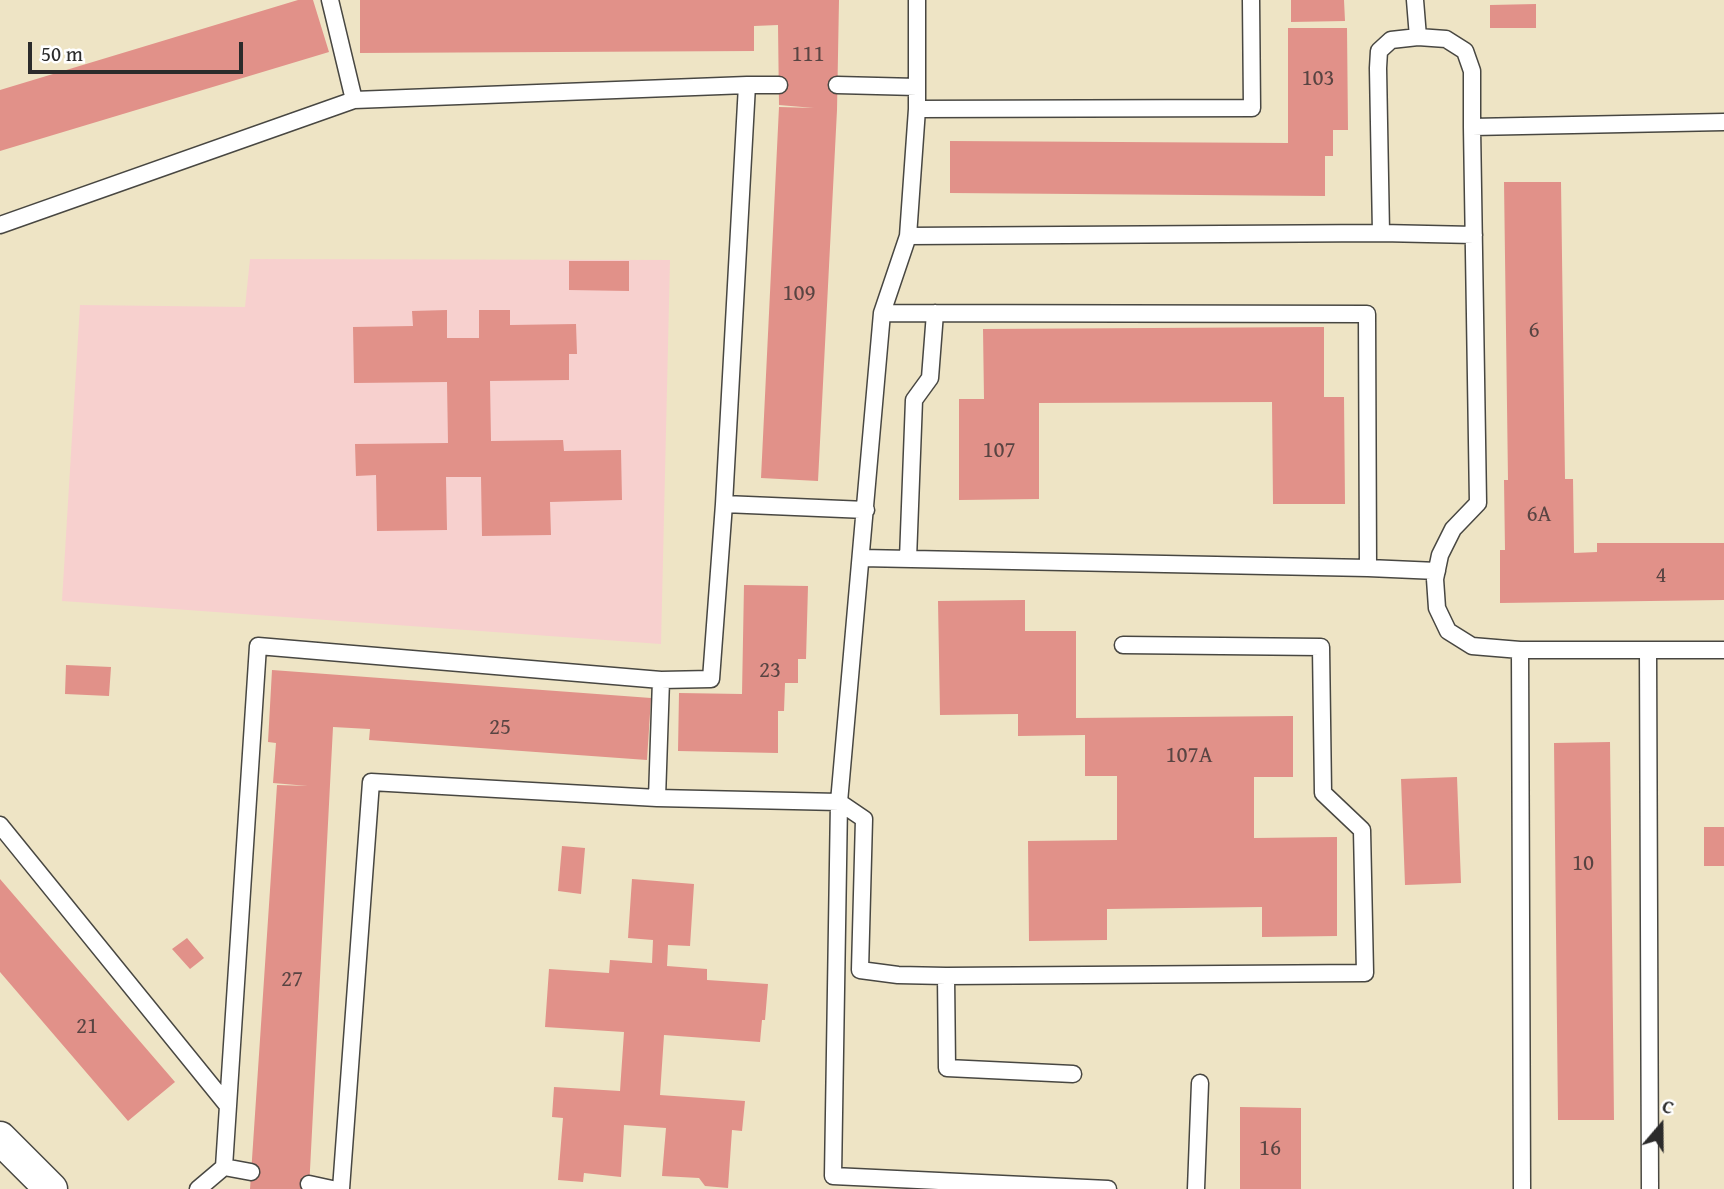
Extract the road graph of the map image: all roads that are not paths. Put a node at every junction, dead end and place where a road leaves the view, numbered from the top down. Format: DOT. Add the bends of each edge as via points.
graph roads {
  1 [pos="330,0"];
  2 [pos="917,0"];
  3 [pos="1251,0"];
  4 [pos="1415,0"];
  5 [pos="1418,37"];
  6 [pos="747,85"];
  7 [pos="779,85"];
  8 [pos="837,85"];
  9 [pos="917,87"];
  10 [pos="354,100"];
  11 [pos="917,109"];
  12 [pos="1724,122"];
  13 [pos="1472,127"];
  14 [pos="0,225"];
  15 [pos="1381,233"];
  16 [pos="1474,235"];
  17 [pos="908,236"];
  18 [pos="882,313"];
  19 [pos="934,313"];
  20 [pos="723,504"];
  21 [pos="866,510"];
  22 [pos="862,558"];
  23 [pos="908,559"];
  24 [pos="1368,568"];
  25 [pos="1437,570"];
  26 [pos="1124,645"];
  27 [pos="1520,650"];
  28 [pos="1648,650"];
  29 [pos="1724,650"];
  30 [pos="660,680"];
  31 [pos="657,798"];
  32 [pos="839,802"];
  33 [pos="0,825"];
  34 [pos="946,976"];
  35 [pos="1073,1074"];
  36 [pos="1200,1083"];
  37 [pos="228,1106"];
  38 [pos="0,1138"];
  39 [pos="223,1167"];
  40 [pos="251,1172"];
  41 [pos="832,1182"];
  42 [pos="309,1184"];
  43 [pos="51,1189"];
  44 [pos="198,1189"];
  45 [pos="332,1189"];
  46 [pos="341,1189"];
  47 [pos="1108,1189"];
  48 [pos="1196,1189"];
  49 [pos="1522,1189"];
  50 [pos="1650,1189"];
  1 -- 10 [label="lane"];
  2 -- 9 [label="lane"];
  3 -- 11 [label="lane" via="1252,108"];
  4 -- 5 [label="lane"];
  5 -- 13 [label="lane" via="1446,39 1465,51 1472,71"];
  5 -- 15 [label="lane" via="1391,40 1380,51"];
  6 -- 7 [label="lane"];
  6 -- 10 [label="lane"];
  6 -- 20 [label="lane"];
  8 -- 9 [label="lane"];
  9 -- 11 [label="lane"];
  10 -- 14 [label="lane"];
  11 -- 17 [label="lane"];
  12 -- 13 [label="lane"];
  13 -- 16 [label="lane"];
  15 -- 16 [label="lane"];
  15 -- 17 [label="lane"];
  16 -- 25 [label="lane" via="1478,503 1453,528"];
  17 -- 18 [label="lane"];
  18 -- 19 [label="lane"];
  18 -- 21 [label="lane"];
  19 -- 23 [label="lane" via="930,377 914,400"];
  19 -- 24 [label="lane" via="1367,314"];
  20 -- 21 [label="lane"];
  20 -- 30 [label="lane" via="711,678"];
  21 -- 22 [label="lane"];
  22 -- 23 [label="lane"];
  22 -- 32 [label="lane"];
  23 -- 24 [label="lane"];
  24 -- 25 [label="lane"];
  25 -- 27 [label="lane" via="1437,608 1448,631 1472,646"];
  26 -- 34 [label="lane" via="1321,647 1323,793 1362,830 1365,973"];
  27 -- 28 [label="lane"];
  27 -- 49 [label="lane"];
  28 -- 29 [label="lane"];
  28 -- 50 [label="lane"];
  30 -- 31 [label="lane"];
  30 -- 37 [label="lane" via="258,646"];
  31 -- 32 [label="lane"];
  31 -- 46 [label="lane" via="371,782"];
  32 -- 34 [label="lane" via="864,819 860,971"];
  32 -- 41 [label="lane"];
  33 -- 37 [label="lane"];
  34 -- 35 [label="lane" via="947,1068"];
  36 -- 48 [label="lane"];
  37 -- 39 [label="lane"];
  38 -- 43 [label="street"];
  39 -- 40 [label="lane"];
  39 -- 44 [label="lane"];
  41 -- 47 [label="lane"];
  42 -- 45 [label="lane"];
}
